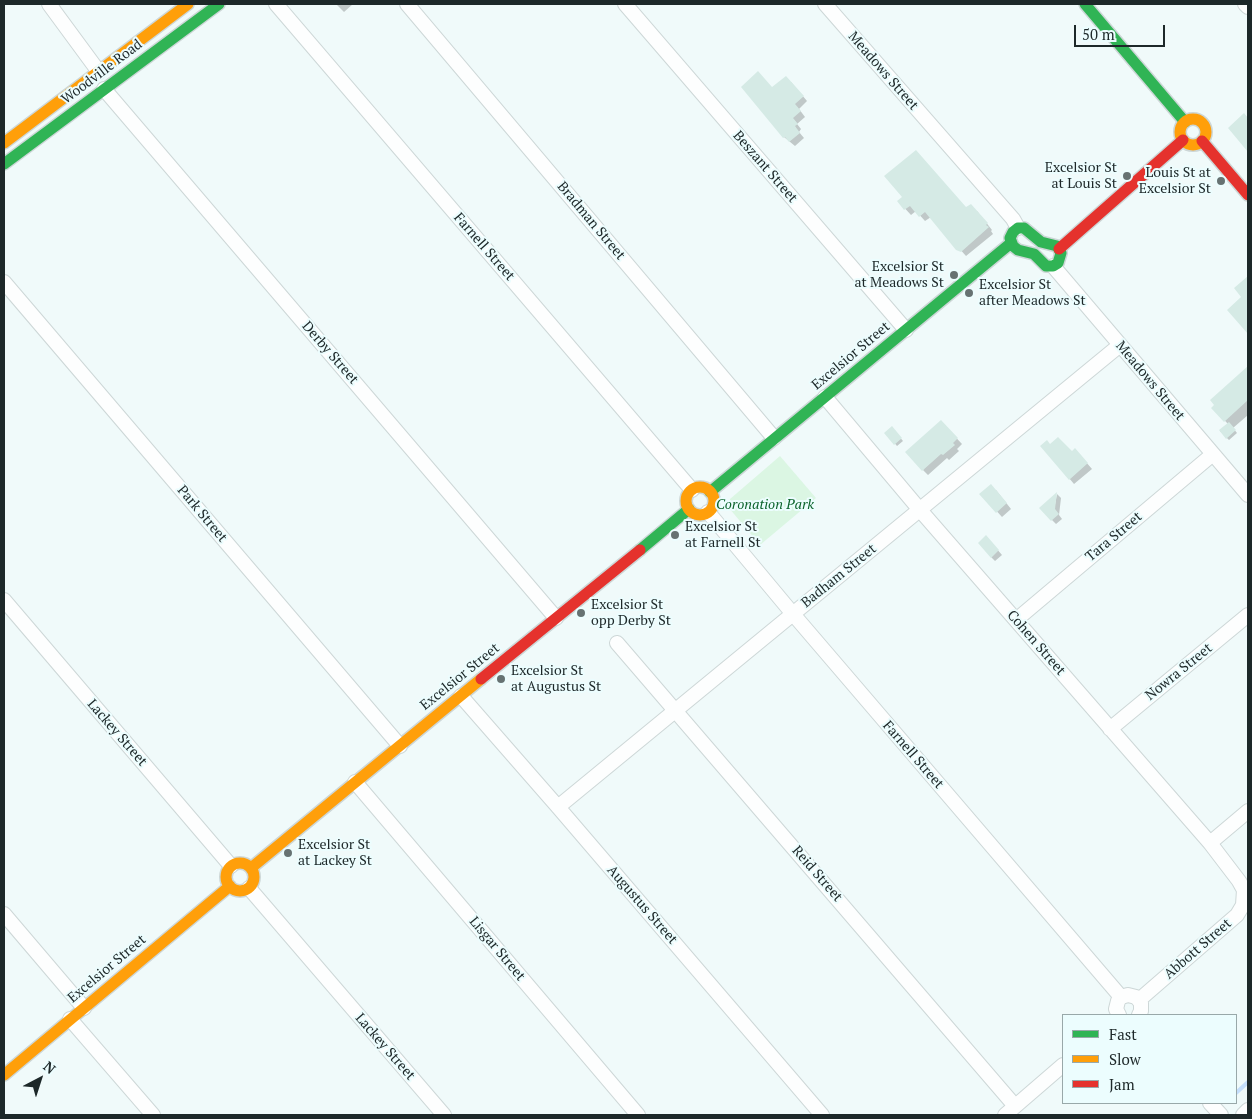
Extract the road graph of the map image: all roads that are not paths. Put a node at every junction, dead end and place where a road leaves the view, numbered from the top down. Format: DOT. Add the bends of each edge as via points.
graph roads {
  1 [pos="49,4"];
  2 [pos="188,4"];
  3 [pos="218,4"];
  4 [pos="276,4"];
  5 [pos="407,4"];
  6 [pos="625,4"];
  7 [pos="825,4"];
  8 [pos="1085,4"];
  9 [pos="1245,4"];
  10 [pos="1248,7"];
  11 [pos="98,72"];
  12 [pos="104,89"];
  13 [pos="1185,122"];
  14 [pos="1183,140"];
  15 [pos="1202,141"];
  16 [pos="4,144"];
  17 [pos="4,164"];
  18 [pos="1248,195"];
  19 [pos="1018,228"];
  20 [pos="1011,244"];
  21 [pos="1059,249"];
  22 [pos="1053,266"];
  23 [pos="4,282"];
  24 [pos="906,330"];
  25 [pos="1120,344"];
  26 [pos="825,397"];
  27 [pos="774,438"];
  28 [pos="1213,454"];
  29 [pos="692,490"];
  30 [pos="710,492"];
  31 [pos="1248,495"];
  32 [pos="689,509"];
  33 [pos="920,510"];
  34 [pos="708,512"];
  35 [pos="4,600"];
  36 [pos="792,614"];
  37 [pos="1248,615"];
  38 [pos="556,618"];
  39 [pos="1016,620"];
  40 [pos="618,643"];
  41 [pos="461,696"];
  42 [pos="676,710"];
  43 [pos="1110,729"];
  44 [pos="400,746"];
  45 [pos="355,782"];
  46 [pos="558,807"];
  47 [pos="1248,811"];
  48 [pos="1210,843"];
  49 [pos="231,866"];
  50 [pos="251,868"];
  51 [pos="230,886"];
  52 [pos="249,888"];
  53 [pos="1244,890"];
  54 [pos="4,914"];
  55 [pos="1121,997"];
  56 [pos="1139,1000"];
  57 [pos="84,1008"];
  58 [pos="1118,1014"];
  59 [pos="1138,1014"];
  60 [pos="70,1019"];
  61 [pos="1062,1066"];
  62 [pos="4,1075"];
  63 [pos="1211,1104"];
  64 [pos="1248,1110"];
  65 [pos="1010,1111"];
  66 [pos="153,1115"];
  67 [pos="444,1115"];
  68 [pos="638,1115"];
  69 [pos="822,1115"];
  70 [pos="1221,1115"];
  71 [pos="1243,1115"];
  1 -- 11 [label="street"];
  2 -- 11 [label="street, Woodville Road"];
  3 -- 12 [label="street, Woodville Road"];
  4 -- 29 [label="street, Farnell Street"];
  5 -- 27 [label="street, Bradman Street"];
  6 -- 24 [label="street, Beszant Street"];
  7 -- 19 [label="street, Meadows Street"];
  8 -- 13 [label="street"];
  9 -- 10 [label="street"];
  11 -- 16 [label="street, Woodville Road"];
  12 -- 17 [label="street, Woodville Road"];
  12 -- 38 [label="street, Derby Street"];
  13 -- 14 [label="street" via="1180,130"];
  13 -- 15 [label="street" via="1192,119 1202,123 1206,130"];
  14 -- 15 [label="street" via="1192,145"];
  14 -- 21 [label="street"];
  15 -- 18 [label="street"];
  19 -- 20 [label="street" via="1011,235"];
  19 -- 21 [label="street" via="1027,229 1041,242 1054,244"];
  20 -- 22 [label="street" via="1018,250 1034,254 1046,266"];
  20 -- 24 [label="street, Excelsior Street"];
  21 -- 22 [label="street" via="1060,260"];
  22 -- 25 [label="street, Meadows Street"];
  23 -- 44 [label="street, Park Street"];
  24 -- 26 [label="street, Excelsior Street"];
  25 -- 28 [label="street, Meadows Street"];
  25 -- 33 [label="street, Badham Street"];
  26 -- 27 [label="street, Excelsior Street"];
  26 -- 33 [label="street, Cohen Street"];
  27 -- 30 [label="street, Excelsior Street"];
  28 -- 31 [label="street, Meadows Street"];
  28 -- 39 [label="street, Tara Street"];
  29 -- 30 [label="street" via="699,487"];
  29 -- 32 [label="street" via="687,496"];
  30 -- 34 [label="street" via="714,504"];
  32 -- 34 [label="street" via="700,515"];
  32 -- 38 [label="street, Excelsior Street"];
  33 -- 36 [label="street, Badham Street"];
  33 -- 39 [label="street, Cohen Street"];
  34 -- 36 [label="street, Farnell Street"];
  35 -- 49 [label="street, Lackey Street"];
  36 -- 42 [label="street, Badham Street"];
  36 -- 55 [label="street, Farnell Street"];
  37 -- 43 [label="street, Nowra Street"];
  38 -- 41 [label="street, Excelsior Street"];
  39 -- 43 [label="street, Cohen Street"];
  40 -- 42 [label="street, Reid Street"];
  41 -- 44 [label="street, Excelsior Street"];
  41 -- 46 [label="street, Augustus Street"];
  42 -- 46 [label="street, Badham Street"];
  42 -- 65 [label="street, Reid Street"];
  43 -- 48 [label="street, Cohen Street"];
  44 -- 45 [label="street, Excelsior Street"];
  45 -- 50 [label="street, Excelsior Street"];
  45 -- 68 [label="street, Lisgar Street"];
  46 -- 69 [label="street, Augustus Street"];
  47 -- 48 [label="street"];
  48 -- 53 [label="street, Cohen Street"];
  49 -- 50 [label="street" via="239,863"];
  49 -- 51 [label="street" via="226,874"];
  50 -- 52 [label="street" via="254,880"];
  51 -- 52 [label="street" via="237,890"];
  51 -- 57 [label="street, Excelsior Street"];
  52 -- 67 [label="street, Lackey Street"];
  53 -- 56 [label="street, Abbott Street" via="1243,905 1237,915"];
  54 -- 57 [label="street"];
  55 -- 56 [label="street" via="1128,995"];
  55 -- 58 [label="street" via="1116,1005"];
  56 -- 59 [label="street"];
  57 -- 60 [label="street, Excelsior Street"];
  60 -- 62 [label="street, Excelsior Street"];
  60 -- 66 [label="street"];
  61 -- 65 [label="street"];
  63 -- 70 [label="street"];
  64 -- 71 [label="street"];
}
